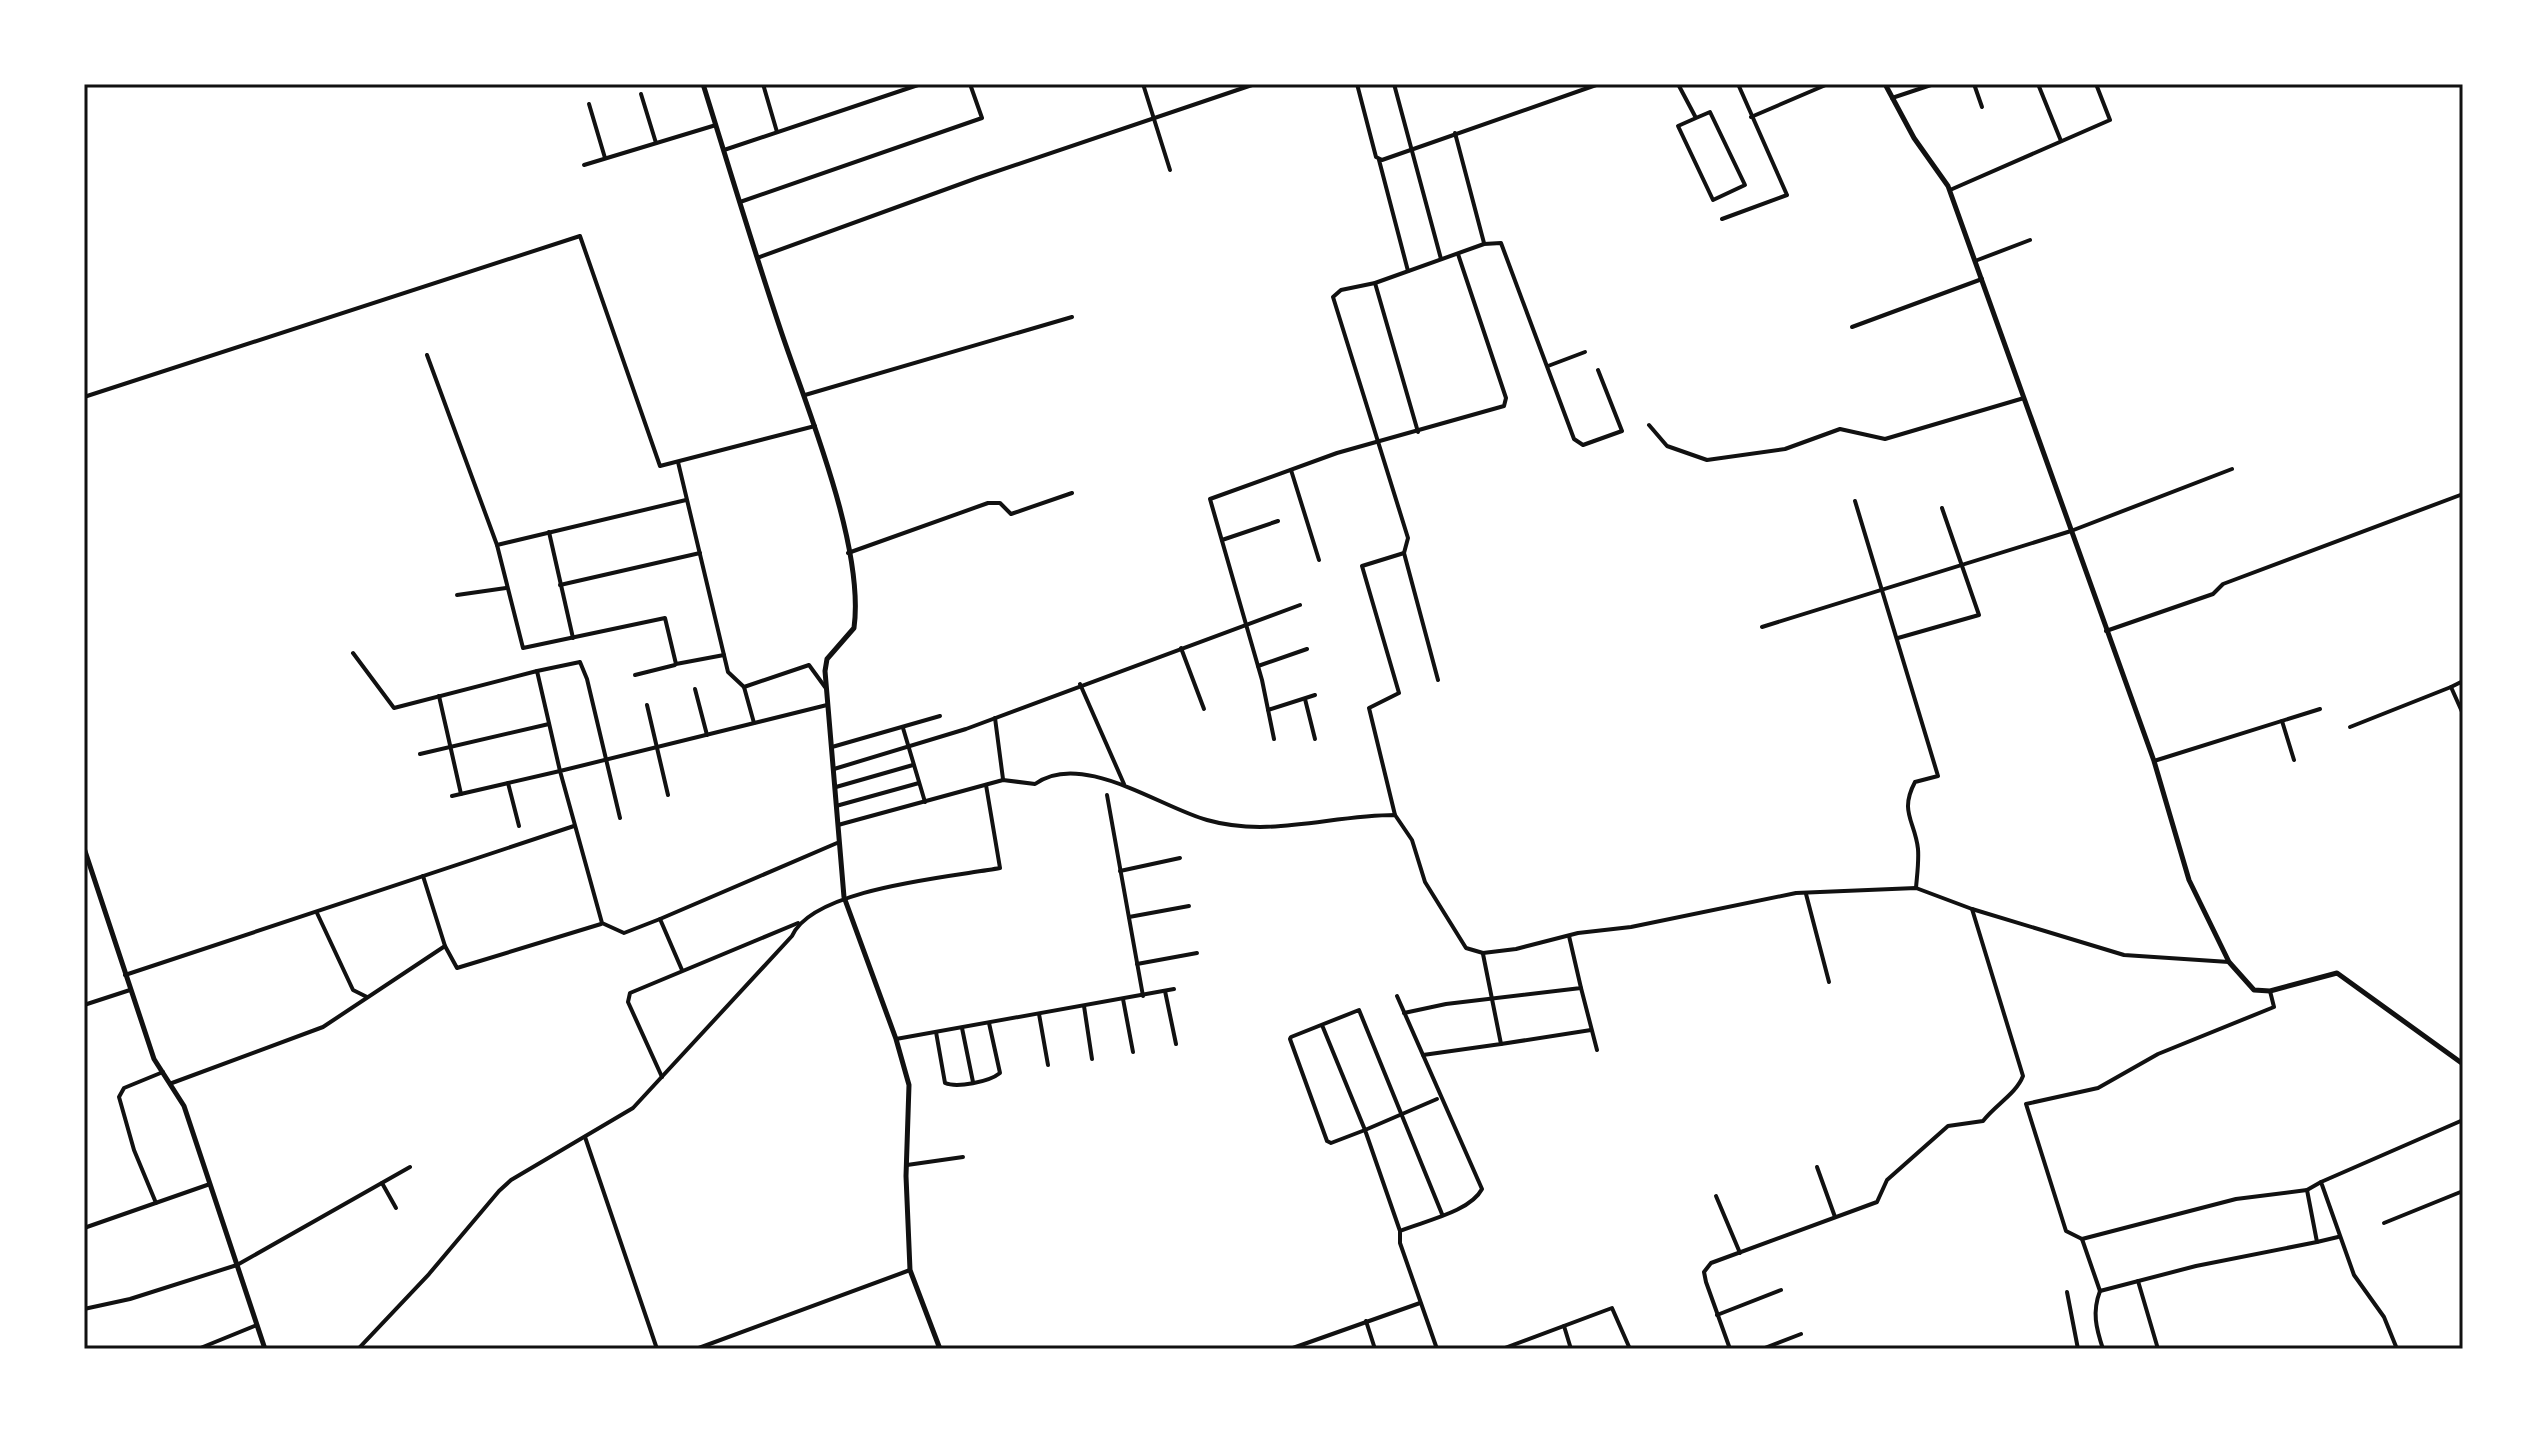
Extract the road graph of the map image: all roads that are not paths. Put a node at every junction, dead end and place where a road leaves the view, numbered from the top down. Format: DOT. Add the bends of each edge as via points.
graph roads {
  1 [pos="703,84"];
  2 [pos="763,84"];
  3 [pos="921,84"];
  4 [pos="970,84"];
  5 [pos="1143,84"];
  6 [pos="1255,84"];
  7 [pos="1357,84"];
  8 [pos="1394,84"];
  9 [pos="1599,84"];
  10 [pos="1678,84"];
  11 [pos="1738,84"];
  12 [pos="1828,84"];
  13 [pos="1885,84"];
  14 [pos="1934,84"];
  15 [pos="1974,84"];
  16 [pos="2038,84"];
  17 [pos="2096,84"];
  18 [pos="641,94"];
  19 [pos="1892,98"];
  20 [pos="589,104"];
  21 [pos="1982,107"];
  22 [pos="1154,117"];
  23 [pos="1751,117"];
  24 [pos="1696,118"];
  25 [pos="716,125"];
  26 [pos="778,132"];
  27 [pos="1455,133"];
  28 [pos="2061,141"];
  29 [pos="656,143"];
  30 [pos="724,150"];
  31 [pos="1413,151"];
  32 [pos="605,158"];
  33 [pos="1379,160"];
  34 [pos="584,165"];
  35 [pos="1170,170"];
  36 [pos="1950,190"];
  37 [pos="740,202"];
  38 [pos="1722,219"];
  39 [pos="2030,240"];
  40 [pos="1484,244"];
  41 [pos="1458,254"];
  42 [pos="757,258"];
  43 [pos="1441,259"];
  44 [pos="1975,261"];
  45 [pos="1408,271"];
  46 [pos="1982,279"];
  47 [pos="1375,283"];
  48 [pos="1072,317"];
  49 [pos="1852,327"];
  50 [pos="1585,352"];
  51 [pos="427,355"];
  52 [pos="1548,366"];
  53 [pos="1598,370"];
  54 [pos="805,395"];
  55 [pos="84,397"];
  56 [pos="2024,398"];
  57 [pos="1649,425"];
  58 [pos="815,426"];
  59 [pos="1418,432"];
  60 [pos="1378,444"];
  61 [pos="678,461"];
  62 [pos="2232,469"];
  63 [pos="1291,470"];
  64 [pos="1072,493"];
  65 [pos="2463,494"];
  66 [pos="687,499"];
  67 [pos="1855,501"];
  68 [pos="1942,508"];
  69 [pos="1278,521"];
  70 [pos="2071,531"];
  71 [pos="549,532"];
  72 [pos="1222,540"];
  73 [pos="497,545"];
  74 [pos="700,553"];
  75 [pos="848,553"];
  76 [pos="1404,553"];
  77 [pos="1319,560"];
  78 [pos="1961,565"];
  79 [pos="560,585"];
  80 [pos="507,588"];
  81 [pos="1883,589"];
  82 [pos="457,595"];
  83 [pos="1300,605"];
  84 [pos="1246,623"];
  85 [pos="1762,627"];
  86 [pos="2106,631"];
  87 [pos="573,638"];
  88 [pos="1898,638"];
  89 [pos="1181,648"];
  90 [pos="1307,649"];
  91 [pos="353,653"];
  92 [pos="724,655"];
  93 [pos="676,664"];
  94 [pos="1258,666"];
  95 [pos="537,671"];
  96 [pos="635,675"];
  97 [pos="1438,680"];
  98 [pos="2463,681"];
  99 [pos="1080,684"];
  100 [pos="744,687"];
  101 [pos="825,687"];
  102 [pos="2451,687"];
  103 [pos="695,689"];
  104 [pos="1315,695"];
  105 [pos="439,696"];
  106 [pos="1305,699"];
  107 [pos="647,705"];
  108 [pos="827,705"];
  109 [pos="1204,709"];
  110 [pos="2320,709"];
  111 [pos="1268,710"];
  112 [pos="2463,714"];
  113 [pos="940,716"];
  114 [pos="995,718"];
  115 [pos="2282,721"];
  116 [pos="549,724"];
  117 [pos="754,724"];
  118 [pos="2350,727"];
  119 [pos="903,728"];
  120 [pos="707,735"];
  121 [pos="1274,739"];
  122 [pos="1315,739"];
  123 [pos="450,747"];
  124 [pos="832,747"];
  125 [pos="907,747"];
  126 [pos="656,748"];
  127 [pos="420,754"];
  128 [pos="608,760"];
  129 [pos="2294,760"];
  130 [pos="2154,761"];
  131 [pos="913,765"];
  132 [pos="834,769"];
  133 [pos="560,771"];
  134 [pos="1003,780"];
  135 [pos="508,783"];
  136 [pos="919,783"];
  137 [pos="986,785"];
  138 [pos="1125,786"];
  139 [pos="836,787"];
  140 [pos="461,794"];
  141 [pos="668,795"];
  142 [pos="1107,795"];
  143 [pos="452,796"];
  144 [pos="925,802"];
  145 [pos="836,806"];
  146 [pos="1395,815"];
  147 [pos="620,818"];
  148 [pos="838,825"];
  149 [pos="519,826"];
  150 [pos="574,826"];
  151 [pos="837,843"];
  152 [pos="84,848"];
  153 [pos="1180,858"];
  154 [pos="1120,871"];
  155 [pos="423,876"];
  156 [pos="1916,888"];
  157 [pos="1806,894"];
  158 [pos="844,897"];
  159 [pos="1189,906"];
  160 [pos="1972,909"];
  161 [pos="317,912"];
  162 [pos="1129,917"];
  163 [pos="660,919"];
  164 [pos="798,922"];
  165 [pos="602,923"];
  166 [pos="1569,936"];
  167 [pos="445,946"];
  168 [pos="1197,953"];
  169 [pos="1483,953"];
  170 [pos="2229,962"];
  171 [pos="1137,964"];
  172 [pos="682,970"];
  173 [pos="125,975"];
  174 [pos="1829,982"];
  175 [pos="1581,988"];
  176 [pos="1174,989"];
  177 [pos="130,990"];
  178 [pos="1165,991"];
  179 [pos="2270,991"];
  180 [pos="1143,996"];
  181 [pos="1397,996"];
  182 [pos="367,997"];
  183 [pos="1123,999"];
  184 [pos="1490,1000"];
  185 [pos="84,1005"];
  186 [pos="1084,1006"];
  187 [pos="1404,1013"];
  188 [pos="1039,1014"];
  189 [pos="989,1023"];
  190 [pos="1322,1025"];
  191 [pos="962,1028"];
  192 [pos="1591,1030"];
  193 [pos="936,1032"];
  194 [pos="896,1039"];
  195 [pos="1176,1044"];
  196 [pos="1501,1044"];
  197 [pos="1597,1050"];
  198 [pos="1133,1052"];
  199 [pos="1423,1055"];
  200 [pos="1092,1059"];
  201 [pos="2463,1064"];
  202 [pos="1048,1065"];
  203 [pos="163,1072"];
  204 [pos="662,1077"];
  205 [pos="973,1082"];
  206 [pos="172,1083"];
  207 [pos="1437,1099"];
  208 [pos="1402,1115"];
  209 [pos="2463,1120"];
  210 [pos="1365,1130"];
  211 [pos="585,1137"];
  212 [pos="963,1157"];
  213 [pos="907,1165"];
  214 [pos="410,1167"];
  215 [pos="1817,1167"];
  216 [pos="2321,1182"];
  217 [pos="382,1183"];
  218 [pos="210,1184"];
  219 [pos="2307,1190"];
  220 [pos="2463,1191"];
  221 [pos="1716,1196"];
  222 [pos="156,1203"];
  223 [pos="396,1208"];
  224 [pos="1442,1214"];
  225 [pos="1835,1217"];
  226 [pos="2384,1223"];
  227 [pos="84,1228"];
  228 [pos="1400,1231"];
  229 [pos="2338,1237"];
  230 [pos="2082,1239"];
  231 [pos="2317,1242"];
  232 [pos="1740,1253"];
  233 [pos="237,1265"];
  234 [pos="910,1270"];
  235 [pos="2138,1281"];
  236 [pos="1781,1290"];
  237 [pos="2100,1291"];
  238 [pos="2067,1292"];
  239 [pos="1421,1303"];
  240 [pos="84,1309"];
  241 [pos="1717,1315"];
  242 [pos="1366,1321"];
  243 [pos="257,1325"];
  244 [pos="1564,1326"];
  245 [pos="1801,1334"];
  246 [pos="198,1349"];
  247 [pos="265,1349"];
  248 [pos="358,1349"];
  249 [pos="657,1349"];
  250 [pos="696,1349"];
  251 [pos="940,1349"];
  252 [pos="1290,1349"];
  253 [pos="1375,1349"];
  254 [pos="1437,1349"];
  255 [pos="1502,1349"];
  256 [pos="1571,1349"];
  257 [pos="1630,1349"];
  258 [pos="1730,1349"];
  259 [pos="1762,1349"];
  260 [pos="2078,1349"];
  261 [pos="2103,1349"];
  262 [pos="2158,1349"];
  263 [pos="2397,1349"];
  1 -- 25 [label="street"];
  2 -- 26 [label="street"];
  3 -- 26 [label="street"];
  4 -- 37 [label="street" via="982,118"];
  5 -- 22 [label="street"];
  6 -- 22 [label="street"];
  7 -- 33 [label="street"];
  8 -- 31 [label="street"];
  9 -- 27 [label="street"];
  10 -- 24 [label="street"];
  11 -- 23 [label="street"];
  12 -- 23 [label="street"];
  13 -- 19 [label="street"];
  14 -- 19 [label="street"];
  15 -- 21 [label="street"];
  16 -- 28 [label="street"];
  17 -- 28 [label="street" via="2110,120"];
  18 -- 29 [label="street"];
  19 -- 36 [label="street"];
  20 -- 32 [label="street"];
  22 -- 35 [label="street"];
  22 -- 42 [label="street"];
  23 -- 38 [label="street" via="1787,195"];
  24 -- 24 [label="street" via="1678,126 1713,200 1745,185 1710,112"];
  25 -- 29 [label="street"];
  25 -- 30 [label="street"];
  26 -- 30 [label="street"];
  27 -- 31 [label="street"];
  27 -- 40 [label="street"];
  28 -- 36 [label="street"];
  29 -- 32 [label="street"];
  30 -- 37 [label="street"];
  31 -- 33 [label="street"];
  31 -- 43 [label="street"];
  32 -- 34 [label="street"];
  33 -- 45 [label="street"];
  36 -- 44 [label="street"];
  37 -- 42 [label="street"];
  39 -- 44 [label="street"];
  40 -- 41 [label="street"];
  40 -- 52 [label="street" via="1501,243"];
  41 -- 43 [label="street"];
  41 -- 59 [label="street" via="1506,403"];
  42 -- 54 [label="street"];
  43 -- 45 [label="street"];
  44 -- 46 [label="street"];
  45 -- 47 [label="street"];
  46 -- 49 [label="street"];
  46 -- 56 [label="street"];
  47 -- 59 [label="street"];
  47 -- 60 [label="street" via="1341,290 1333,297"];
  48 -- 54 [label="street"];
  50 -- 52 [label="street"];
  51 -- 73 [label="street"];
  52 -- 53 [label="street" via="1574,439 1583,445 1622,431"];
  54 -- 58 [label="street"];
  55 -- 61 [label="street" via="580,236 660,466"];
  56 -- 57 [label="street" via="1885,439 1840,429 1785,449 1719,459 1692,457 1667,446"];
  56 -- 70 [label="street"];
  58 -- 61 [label="street"];
  58 -- 75 [label="street"];
  59 -- 60 [label="street"];
  60 -- 63 [label="street"];
  60 -- 76 [label="street" via="1408,538"];
  61 -- 66 [label="street"];
  62 -- 70 [label="street"];
  63 -- 72 [label="street" via="1210,499"];
  63 -- 77 [label="street"];
  64 -- 75 [label="street" via="1011,514 1000,503 988,503"];
  65 -- 86 [label="street"];
  66 -- 71 [label="street"];
  66 -- 74 [label="street"];
  67 -- 81 [label="street"];
  68 -- 78 [label="street"];
  69 -- 72 [label="street"];
  70 -- 78 [label="street"];
  70 -- 86 [label="street"];
  71 -- 73 [label="street"];
  71 -- 79 [label="street"];
  72 -- 84 [label="street"];
  73 -- 80 [label="street"];
  74 -- 79 [label="street"];
  74 -- 92 [label="street"];
  75 -- 101 [label="street" via="854,628 827,659"];
  76 -- 97 [label="street"];
  76 -- 146 [label="street" via="1361,569 1399,693 1369,708"];
  78 -- 81 [label="street"];
  78 -- 88 [label="street" via="1979,615"];
  79 -- 87 [label="street"];
  80 -- 82 [label="street"];
  80 -- 87 [label="street" via="523,648"];
  81 -- 85 [label="street"];
  81 -- 88 [label="street"];
  83 -- 84 [label="street"];
  84 -- 89 [label="street"];
  84 -- 94 [label="street"];
  86 -- 130 [label="street"];
  87 -- 93 [label="street" via="665,618"];
  88 -- 156 [label="street" via="1938,776 1915,782 1910,792 1907,813 1918,848"];
  89 -- 99 [label="street"];
  89 -- 109 [label="street"];
  90 -- 94 [label="street"];
  91 -- 105 [label="street" via="394,708"];
  92 -- 93 [label="street"];
  92 -- 100 [label="street" via="728,672"];
  93 -- 96 [label="street"];
  94 -- 111 [label="street"];
  95 -- 105 [label="street"];
  95 -- 116 [label="street"];
  95 -- 128 [label="street" via="580,662"];
  98 -- 102 [label="street"];
  99 -- 114 [label="street"];
  99 -- 138 [label="street"];
  100 -- 101 [label="street" via="809,665"];
  100 -- 117 [label="street"];
  101 -- 108 [label="street"];
  102 -- 112 [label="street"];
  102 -- 118 [label="street"];
  103 -- 120 [label="street"];
  104 -- 106 [label="street"];
  105 -- 123 [label="street"];
  106 -- 111 [label="street"];
  106 -- 122 [label="street"];
  107 -- 126 [label="street"];
  108 -- 117 [label="street"];
  108 -- 124 [label="street"];
  110 -- 115 [label="street"];
  111 -- 121 [label="street"];
  113 -- 119 [label="street"];
  114 -- 125 [label="street"];
  114 -- 134 [label="street"];
  115 -- 129 [label="street"];
  115 -- 130 [label="street"];
  116 -- 123 [label="street"];
  116 -- 133 [label="street"];
  117 -- 120 [label="street"];
  119 -- 124 [label="street"];
  119 -- 125 [label="street"];
  120 -- 126 [label="street"];
  123 -- 127 [label="street"];
  123 -- 140 [label="street"];
  124 -- 132 [label="street"];
  125 -- 131 [label="street"];
  125 -- 132 [label="street"];
  126 -- 128 [label="street"];
  126 -- 141 [label="street"];
  128 -- 133 [label="street"];
  128 -- 147 [label="street"];
  130 -- 170 [label="street" via="2189,880"];
  131 -- 136 [label="street"];
  131 -- 139 [label="street"];
  132 -- 139 [label="street"];
  133 -- 135 [label="street"];
  133 -- 150 [label="street"];
  134 -- 137 [label="street"];
  134 -- 138 [label="street" via="1035,784 1049,775 1096,776"];
  135 -- 140 [label="street"];
  135 -- 149 [label="street"];
  136 -- 144 [label="street"];
  136 -- 145 [label="street"];
  137 -- 144 [label="street"];
  137 -- 158 [label="street" via="1000,868"];
  138 -- 146 [label="street" via="1232,827 1278,828 1358,815"];
  139 -- 145 [label="street"];
  140 -- 143 [label="street"];
  142 -- 154 [label="street"];
  144 -- 148 [label="street"];
  145 -- 148 [label="street"];
  146 -- 169 [label="street" via="1412,840 1425,882 1466,948"];
  148 -- 151 [label="street"];
  150 -- 155 [label="street"];
  150 -- 165 [label="street"];
  151 -- 158 [label="street"];
  151 -- 163 [label="street"];
  152 -- 173 [label="street"];
  153 -- 154 [label="street"];
  154 -- 162 [label="street"];
  155 -- 161 [label="street"];
  155 -- 167 [label="street"];
  156 -- 157 [label="street"];
  156 -- 160 [label="street"];
  157 -- 166 [label="street"];
  157 -- 174 [label="street"];
  158 -- 164 [label="street"];
  158 -- 194 [label="street"];
  159 -- 162 [label="street"];
  160 -- 170 [label="street" via="2124,955"];
  160 -- 225 [label="street" via="2023,1076 2019,1086 1983,1121 1948,1126 1887,1180 1877,1202"];
  161 -- 173 [label="street"];
  161 -- 182 [label="street" via="353,990"];
  162 -- 171 [label="street"];
  163 -- 165 [label="street" via="624,933"];
  163 -- 172 [label="street"];
  164 -- 172 [label="street"];
  164 -- 204 [label="street" via="792,936"];
  165 -- 167 [label="street" via="464,968 457,968"];
  166 -- 169 [label="street"];
  166 -- 175 [label="street"];
  167 -- 182 [label="street"];
  168 -- 171 [label="street"];
  169 -- 184 [label="street"];
  170 -- 179 [label="street" via="2254,990"];
  171 -- 180 [label="street"];
  172 -- 204 [label="street" via="630,993 628,1002"];
  173 -- 177 [label="street"];
  175 -- 184 [label="street"];
  175 -- 192 [label="street"];
  176 -- 178 [label="street"];
  177 -- 185 [label="street"];
  177 -- 203 [label="street"];
  178 -- 180 [label="street"];
  178 -- 195 [label="street"];
  179 -- 201 [label="street" via="2337,973"];
  179 -- 230 [label="street" via="2274,1007 2158,1054 2098,1088 2026,1104 2066,1231"];
  180 -- 183 [label="street"];
  181 -- 187 [label="street"];
  182 -- 206 [label="street" via="323,1027"];
  183 -- 186 [label="street"];
  183 -- 198 [label="street"];
  184 -- 187 [label="street"];
  184 -- 196 [label="street"];
  186 -- 188 [label="street"];
  186 -- 200 [label="street"];
  187 -- 199 [label="street"];
  188 -- 189 [label="street"];
  188 -- 202 [label="street"];
  189 -- 191 [label="street"];
  189 -- 205 [label="street" via="1000,1073"];
  190 -- 208 [label="street" via="1359,1010"];
  190 -- 210 [label="street"];
  190 -- 210 [label="street" via="1290,1040 1327,1141"];
  191 -- 193 [label="street"];
  191 -- 205 [label="street"];
  192 -- 196 [label="street"];
  192 -- 197 [label="street"];
  193 -- 194 [label="street"];
  193 -- 205 [label="street" via="945,1083"];
  194 -- 213 [label="street" via="909,1085"];
  196 -- 199 [label="street"];
  199 -- 224 [label="street" via="1482,1189 1478,1197"];
  203 -- 206 [label="street"];
  203 -- 222 [label="street" via="124,1088 119,1097"];
  204 -- 211 [label="street" via="633,1108"];
  206 -- 218 [label="street"];
  207 -- 208 [label="street"];
  208 -- 210 [label="street"];
  208 -- 224 [label="street"];
  209 -- 216 [label="street"];
  210 -- 228 [label="street"];
  211 -- 248 [label="street" via="499,1191"];
  211 -- 249 [label="street"];
  212 -- 213 [label="street"];
  213 -- 234 [label="street"];
  214 -- 217 [label="street"];
  215 -- 225 [label="street"];
  216 -- 219 [label="street"];
  216 -- 229 [label="street"];
  217 -- 223 [label="street"];
  217 -- 233 [label="street"];
  218 -- 222 [label="street"];
  218 -- 233 [label="street"];
  219 -- 230 [label="street" via="2236,1199"];
  219 -- 231 [label="street"];
  220 -- 226 [label="street"];
  221 -- 232 [label="street"];
  222 -- 227 [label="street"];
  224 -- 228 [label="street"];
  225 -- 232 [label="street"];
  228 -- 239 [label="street"];
  229 -- 231 [label="street"];
  229 -- 263 [label="street"];
  230 -- 237 [label="street"];
  231 -- 235 [label="street"];
  232 -- 241 [label="street" via="1711,1263 1704,1272"];
  233 -- 240 [label="street"];
  233 -- 243 [label="street"];
  234 -- 250 [label="street"];
  234 -- 251 [label="street"];
  235 -- 237 [label="street"];
  235 -- 262 [label="street"];
  236 -- 241 [label="street"];
  237 -- 261 [label="street" via="2094,1305 2095,1328"];
  238 -- 260 [label="street"];
  239 -- 242 [label="street"];
  239 -- 254 [label="street"];
  241 -- 258 [label="street"];
  242 -- 252 [label="street"];
  242 -- 253 [label="street"];
  243 -- 246 [label="street"];
  243 -- 247 [label="street"];
  244 -- 255 [label="street"];
  244 -- 256 [label="street"];
  244 -- 257 [label="street" via="1612,1308"];
  245 -- 259 [label="street"];
}
